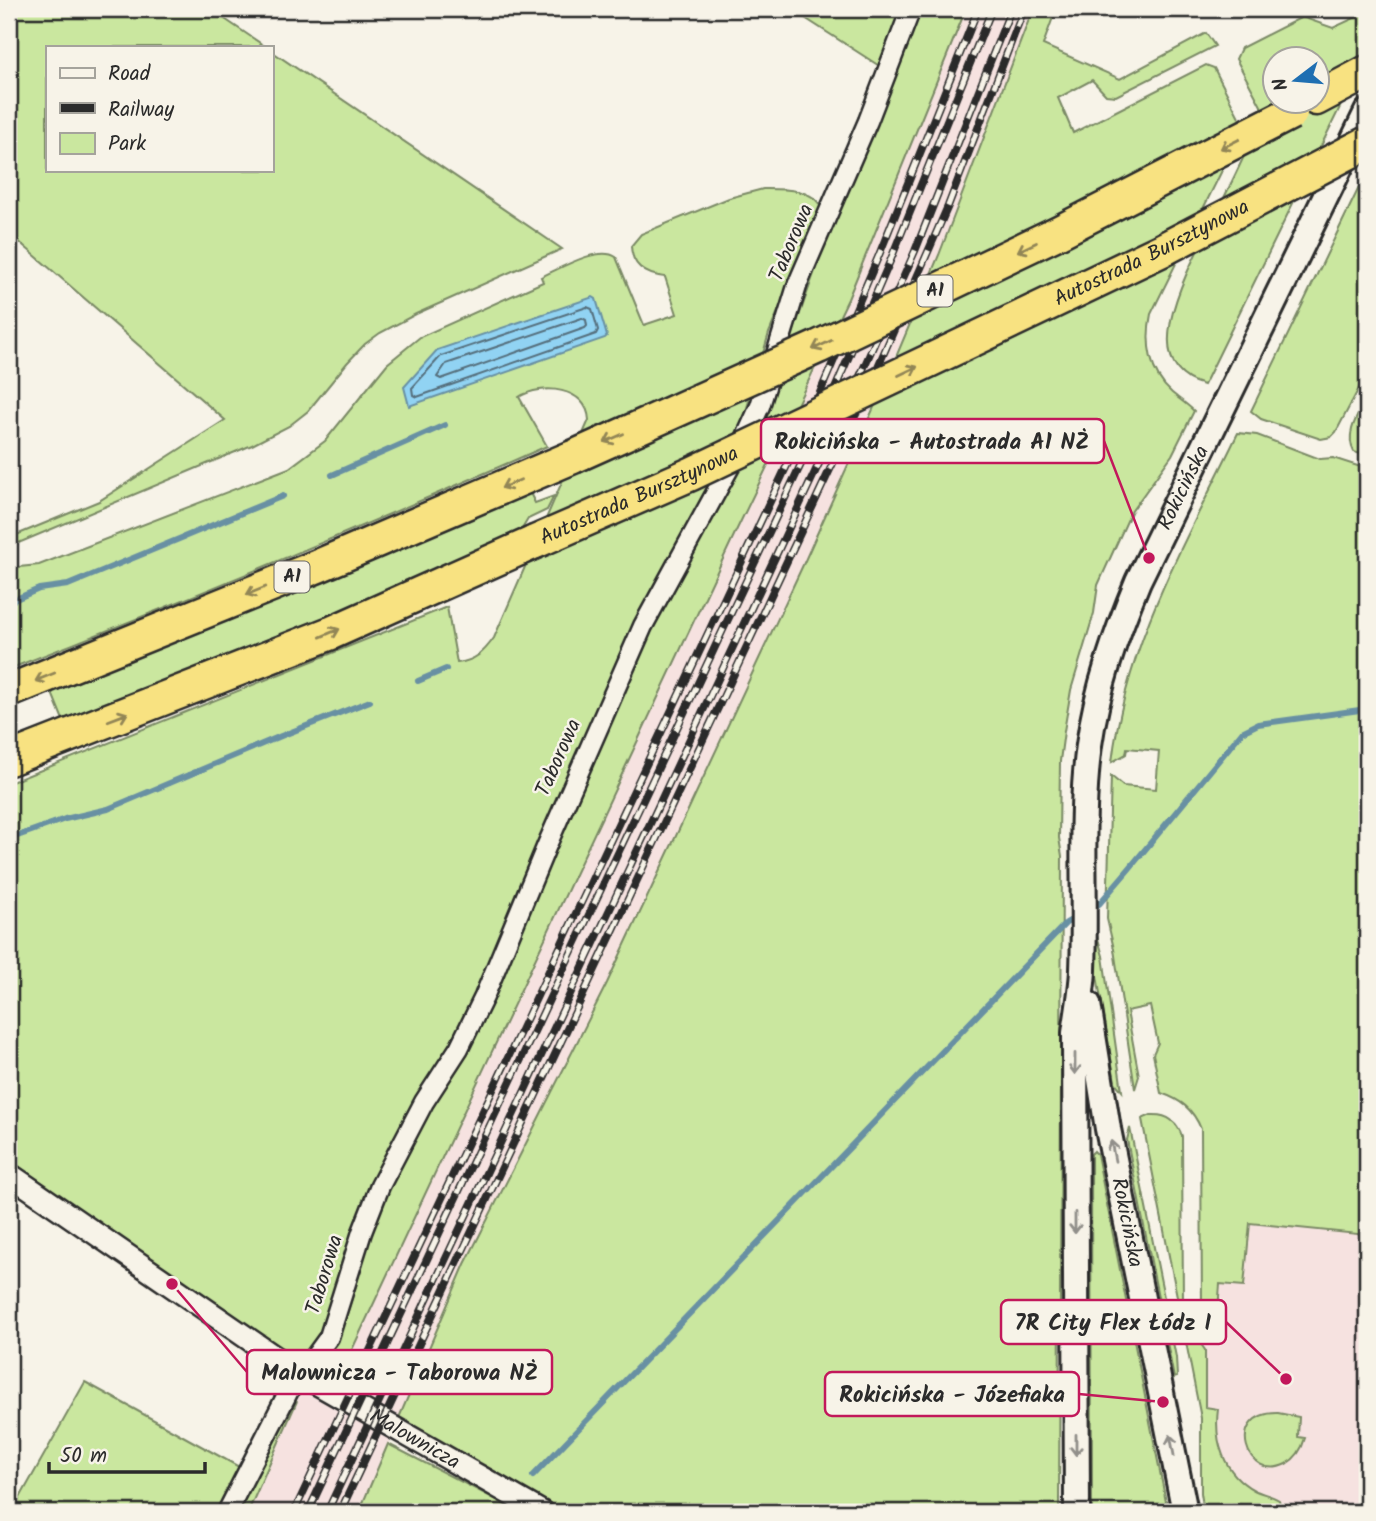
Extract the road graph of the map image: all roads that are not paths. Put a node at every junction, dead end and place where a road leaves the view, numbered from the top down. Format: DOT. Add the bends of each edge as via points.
graph roads {
  1 [pos="911,9"];
  2 [pos="1367,72"];
  3 [pos="1330,92"];
  4 [pos="1367,112"];
  5 [pos="1283,116"];
  6 [pos="1367,143"];
  7 [pos="9,691"];
  8 [pos="9,759"];
  9 [pos="1083,972"];
  10 [pos="9,1174"];
  11 [pos="298,1373"];
  12 [pos="227,1512"];
  13 [pos="542,1512"];
  14 [pos="1077,1512"];
  15 [pos="1185,1512"];
  1 -- 11 [label="street, Taborowa" via="798,283 760,406 643,626 484,997 380,1186 330,1337"];
  2 -- 3 [label="highway, A1"];
  4 -- 9 [label="main road, Rokicińska" via="1117,631 1089,743"];
  5 -- 7 [label="highway, A1, one-way, bridge" via="1059,232 818,347 318,566"];
  8 -- 6 [label="highway, Autostrada Bursztynowa, one-way, bridge" via="331,633 691,474 1150,256"];
  9 -- 14 [label="main road, Rokicińska, one-way" via="1076,1033"];
  15 -- 9 [label="main road, Rokicińska, one-way" via="1108,1129"];
  10 -- 11 [label="street, Malownicza"];
  11 -- 12 [label="street, Taborowa"];
  11 -- 13 [label="street, Malownicza"];
}
